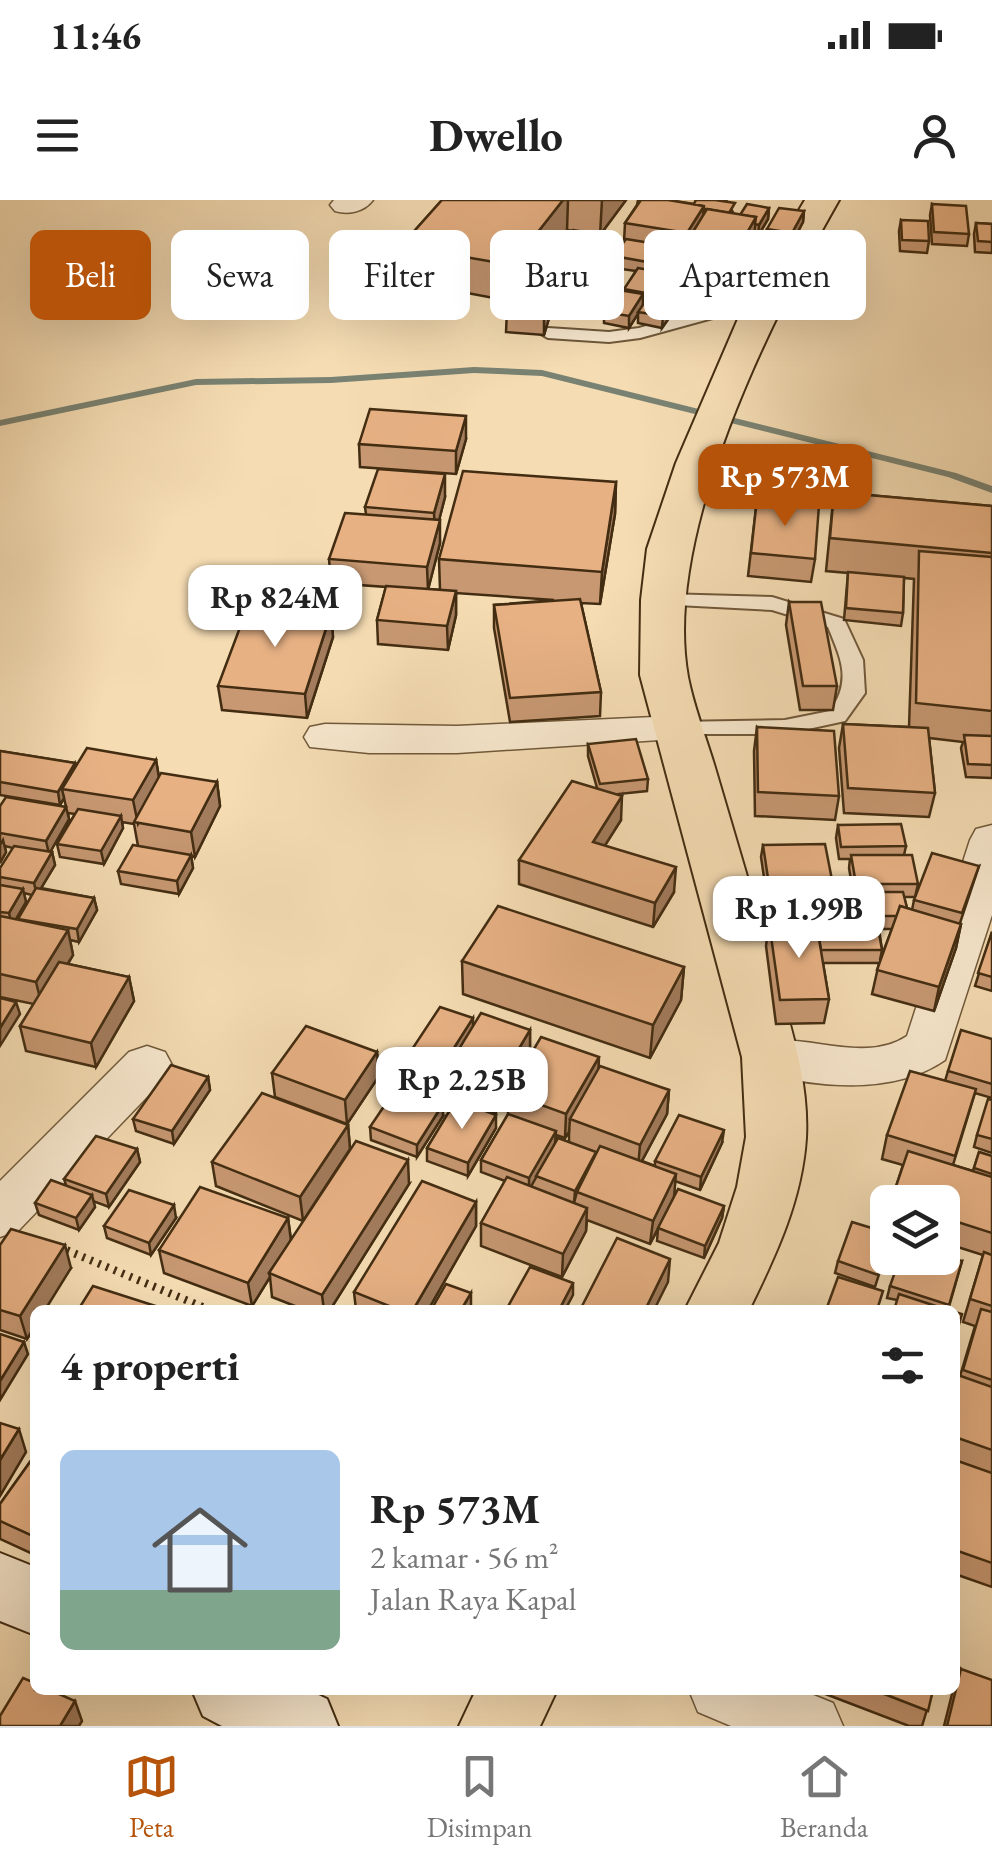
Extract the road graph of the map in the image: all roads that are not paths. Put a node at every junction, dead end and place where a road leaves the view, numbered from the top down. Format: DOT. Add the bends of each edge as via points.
graph roads {
  1 [pos="822,200"];
  2 [pos="805,230"];
  3 [pos="707,320"];
  4 [pos="755,320"];
  5 [pos="548,333"];
  6 [pos="664,600"];
  7 [pos="676,730"];
  8 [pos="325,738"];
  9 [pos="992,840"];
  10 [pos="772,1058"];
  11 [pos="147,1065"];
  12 [pos="2,1212"];
  13 [pos="720,1305"];
  14 [pos="0,1587"];
  15 [pos="30,1600"];
  16 [pos="239,1695"];
  17 [pos="517,1695"];
  18 [pos="734,1695"];
  19 [pos="300,1726"];
  20 [pos="498,1726"];
  21 [pos="810,1726"];
  1 -- 2 [label="highway"];
  3 -- 5 [label="lane" via="609,337"];
  4 -- 6 [label="highway" via="696,464 669,549"];
  6 -- 7 [label="highway" via="664,675"];
  6 -- 7 [label="lane" via="797,605 838,623 852,660 854,693 837,716 784,727"];
  7 -- 8 [label="street" via="509,741"];
  7 -- 10 [label="highway"];
  9 -- 10 [label="street" via="928,1047 903,1063 880,1066"];
  10 -- 13 [label="highway" via="776,1136 768,1187 750,1244"];
  11 -- 12 [label="street"];
  14 -- 15 [label="street"];
  16 -- 19 [label="street"];
  17 -- 20 [label="highway"];
  18 -- 21 [label="street"];
}
